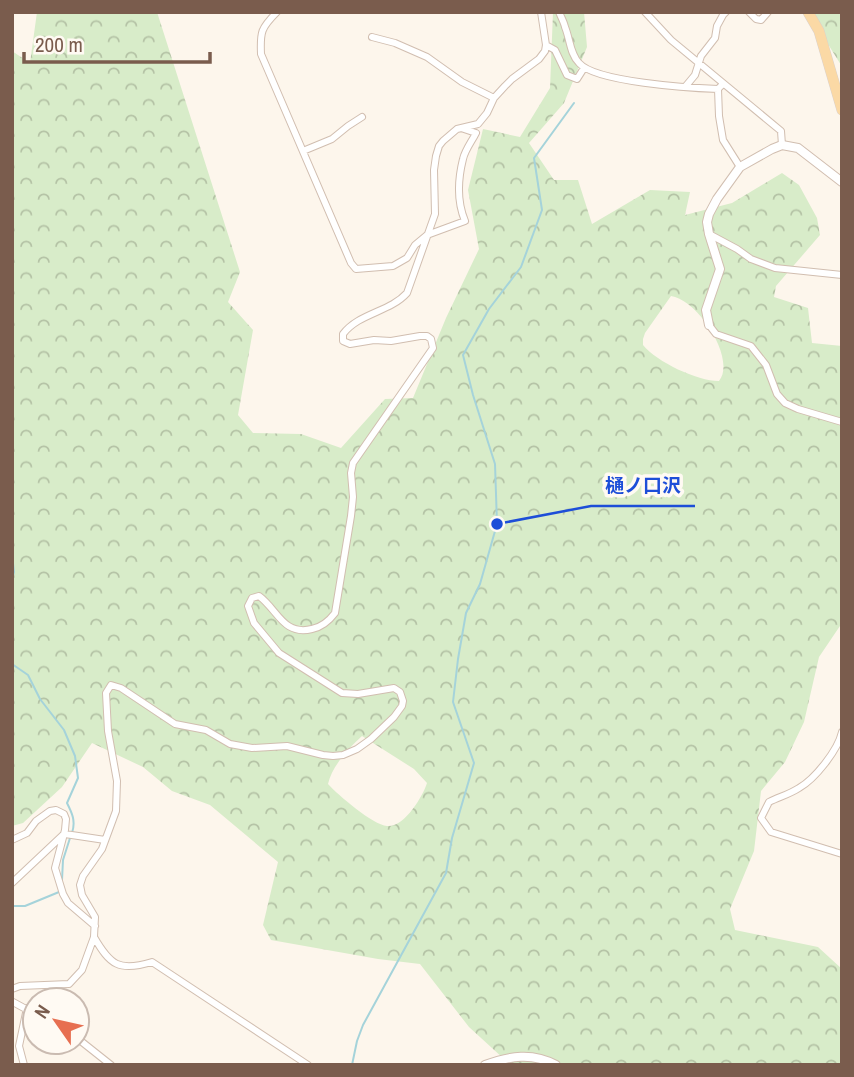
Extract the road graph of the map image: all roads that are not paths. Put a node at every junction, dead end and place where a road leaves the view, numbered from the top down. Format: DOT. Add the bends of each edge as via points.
graph roads {
  1 [pos="277,12"];
  2 [pos="541,12"];
  3 [pos="559,12"];
  4 [pos="645,12"];
  5 [pos="726,12"];
  6 [pos="749,12"];
  7 [pos="768,12"];
  8 [pos="808,12"];
  9 [pos="372,37"];
  10 [pos="546,45"];
  11 [pos="699,62"];
  12 [pos="584,68"];
  13 [pos="685,87"];
  14 [pos="721,87"];
  15 [pos="494,98"];
  16 [pos="842,110"];
  17 [pos="362,117"];
  18 [pos="460,128"];
  19 [pos="782,145"];
  20 [pos="303,152"];
  21 [pos="740,167"];
  22 [pos="842,182"];
  23 [pos="709,234"];
  24 [pos="426,235"];
  25 [pos="842,275"];
  26 [pos="709,326"];
  27 [pos="842,422"];
  28 [pos="842,732"];
  29 [pos="65,834"];
  30 [pos="12,840"];
  31 [pos="105,840"];
  32 [pos="842,855"];
  33 [pos="12,883"];
  34 [pos="95,926"];
  35 [pos="94,937"];
  36 [pos="12,989"];
  37 [pos="21,1036"];
  38 [pos="91,1049"];
  39 [pos="21,1054"];
  40 [pos="111,1065"];
  41 [pos="308,1065"];
  42 [pos="485,1065"];
  43 [pos="556,1065"];
  1 -- 20 [label="street" via="263,28 261,54"];
  2 -- 10 [label="street"];
  3 -- 12 [label="street" via="574,56"];
  4 -- 11 [label="street"];
  5 -- 11 [label="street"];
  6 -- 7 [label="street" via="761,20"];
  8 -- 16 [label="main road" via="819,31"];
  9 -- 15 [label="street" via="427,57"];
  10 -- 12 [label="street" via="555,50 567,75 577,79"];
  10 -- 15 [label="street" via="539,59"];
  11 -- 13 [label="street"];
  11 -- 14 [label="street"];
  12 -- 13 [label="street" via="642,83"];
  13 -- 14 [label="street"];
  14 -- 19 [label="street" via="780,131"];
  14 -- 21 [label="street" via="723,140"];
  15 -- 18 [label="street" via="478,124"];
  17 -- 20 [label="street" via="332,139"];
  18 -- 24 [label="street" via="437,151 435,207"];
  18 -- 24 [label="street" via="476,133 463,158 459,195 465,221"];
  19 -- 21 [label="street"];
  19 -- 22 [label="street" via="798,148"];
  20 -- 24 [label="street" via="356,269 393,266 407,258"];
  21 -- 23 [label="street" via="709,214"];
  23 -- 25 [label="street" via="775,268"];
  23 -- 26 [label="street" via="720,269 706,310"];
  24 -- 31 [label="street" via="407,293 351,326 342,338 350,344 425,336 433,344 353,463 351,516 335,613 319,627 300,631 285,625 259,596 248,606 254,623 279,653 342,693 397,690 402,706 371,739 333,756 287,746 230,744 206,730 175,724 111,685 106,693 117,781 116,811"];
  26 -- 27 [label="street" via="716,334 751,346 785,403"];
  28 -- 32 [label="street" via="827,762 801,788 769,802 761,818 771,832"];
  29 -- 30 [label="street" via="66,819 52,810"];
  29 -- 31 [label="street"];
  29 -- 33 [label="street"];
  29 -- 34 [label="street" via="55,868 63,894"];
  31 -- 34 [label="street" via="80,885"];
  34 -- 35 [label="street"];
  35 -- 36 [label="street" via="82,970 69,985"];
  35 -- 41 [label="street" via="115,964 152,962"];
  37 -- 39 [label="street"];
  38 -- 40 [label="street"];
  42 -- 43 [label="street" via="516,1056 541,1058"];
}
